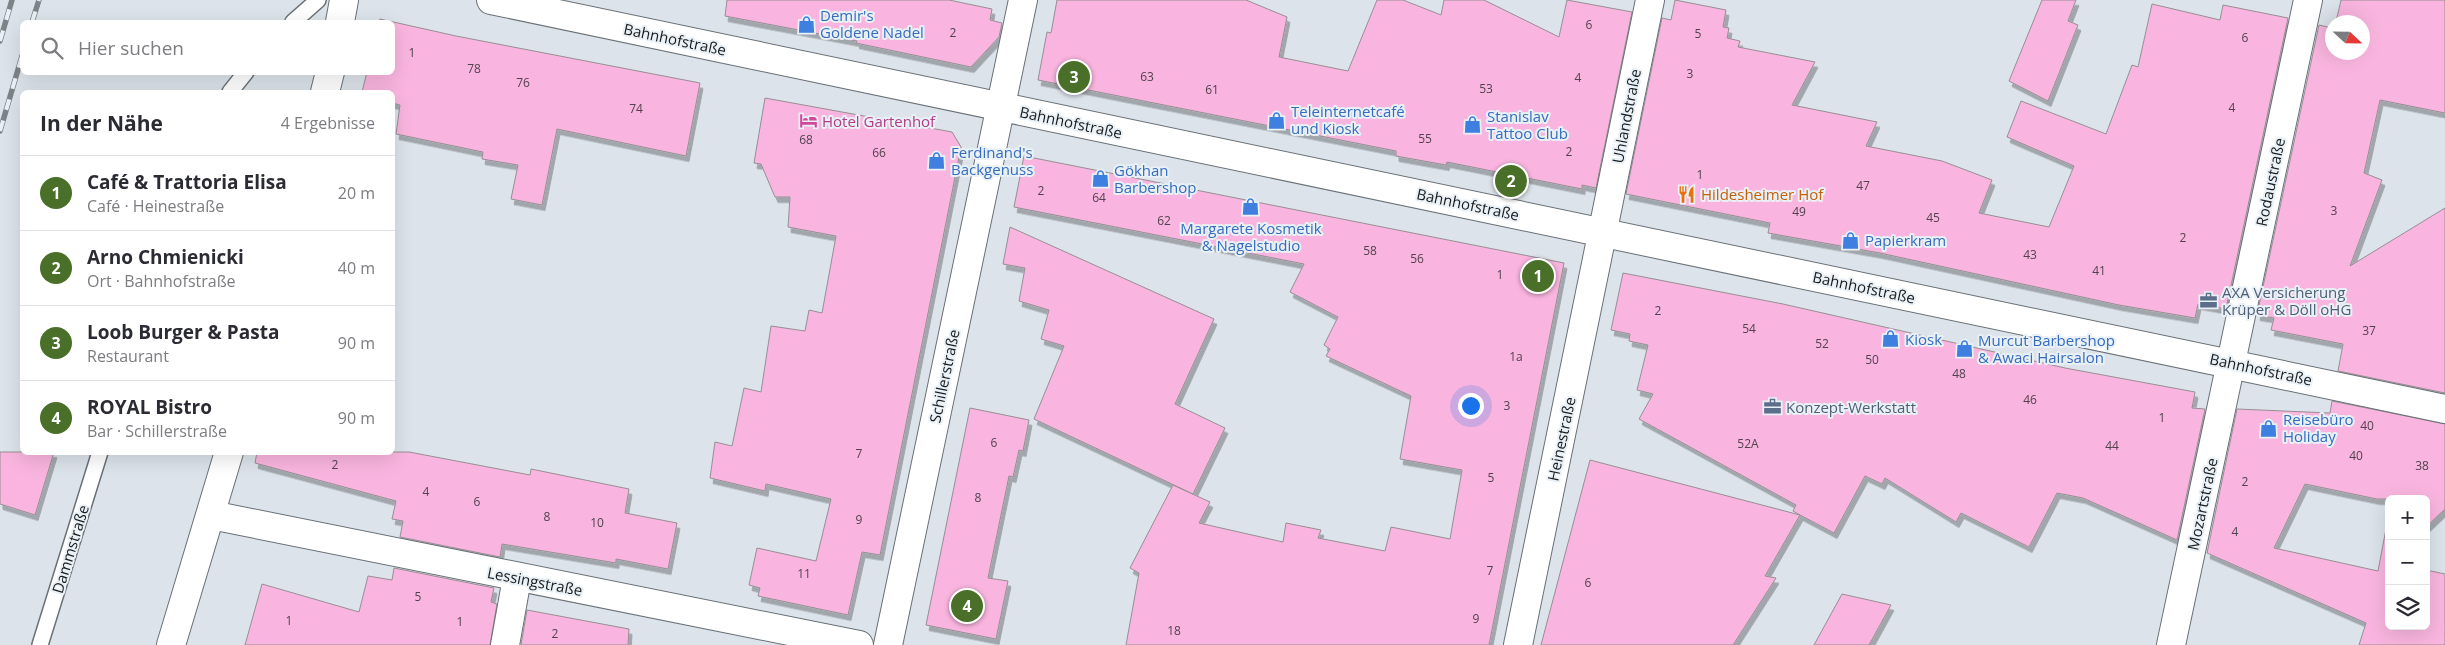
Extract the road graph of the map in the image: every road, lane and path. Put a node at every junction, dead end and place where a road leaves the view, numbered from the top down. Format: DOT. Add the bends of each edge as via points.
graph roads {
  1 [pos="318,0"];
  2 [pos="344,0"];
  3 [pos="491,0"];
  4 [pos="1023,0"];
  5 [pos="1650,0"];
  6 [pos="2308,0"];
  7 [pos="295,20"];
  8 [pos="340,20"];
  9 [pos="244,75"];
  10 [pos="329,75"];
  11 [pos="232,90"];
  12 [pos="326,90"];
  13 [pos="1001,107"];
  14 [pos="1603,232"];
  15 [pos="2232,363"];
  16 [pos="2445,409"];
  17 [pos="99,455"];
  18 [pos="228,455"];
  19 [pos="211,515"];
  20 [pos="517,578"];
  21 [pos="40,645"];
  22 [pos="171,645"];
  23 [pos="505,645"];
  24 [pos="859,645"];
  25 [pos="888,645"];
  26 [pos="1518,645"];
  27 [pos="2171,645"];
  1 -- 7 [label="lane"];
  2 -- 8 [label="street"];
  3 -- 13 [label="street, Bahnhofstraße"];
  4 -- 13 [label="street, Schillerstraße"];
  5 -- 14 [label="street, Uhlandstraße"];
  6 -- 15 [label="street, Rodaustraße"];
  9 -- 11 [label="lane"];
  10 -- 12 [label="street"];
  13 -- 14 [label="street, Bahnhofstraße"];
  13 -- 25 [label="street, Schillerstraße"];
  14 -- 15 [label="street, Bahnhofstraße"];
  14 -- 26 [label="street, Heinestraße"];
  15 -- 16 [label="street, Bahnhofstraße"];
  15 -- 27 [label="street, Mozartstraße"];
  17 -- 21 [label="lane, Dammstraße"];
  18 -- 19 [label="street"];
  19 -- 20 [label="street, Lessingstraße"];
  19 -- 22 [label="street"];
  20 -- 23 [label="street"];
  20 -- 24 [label="street, Lessingstraße"];
}
